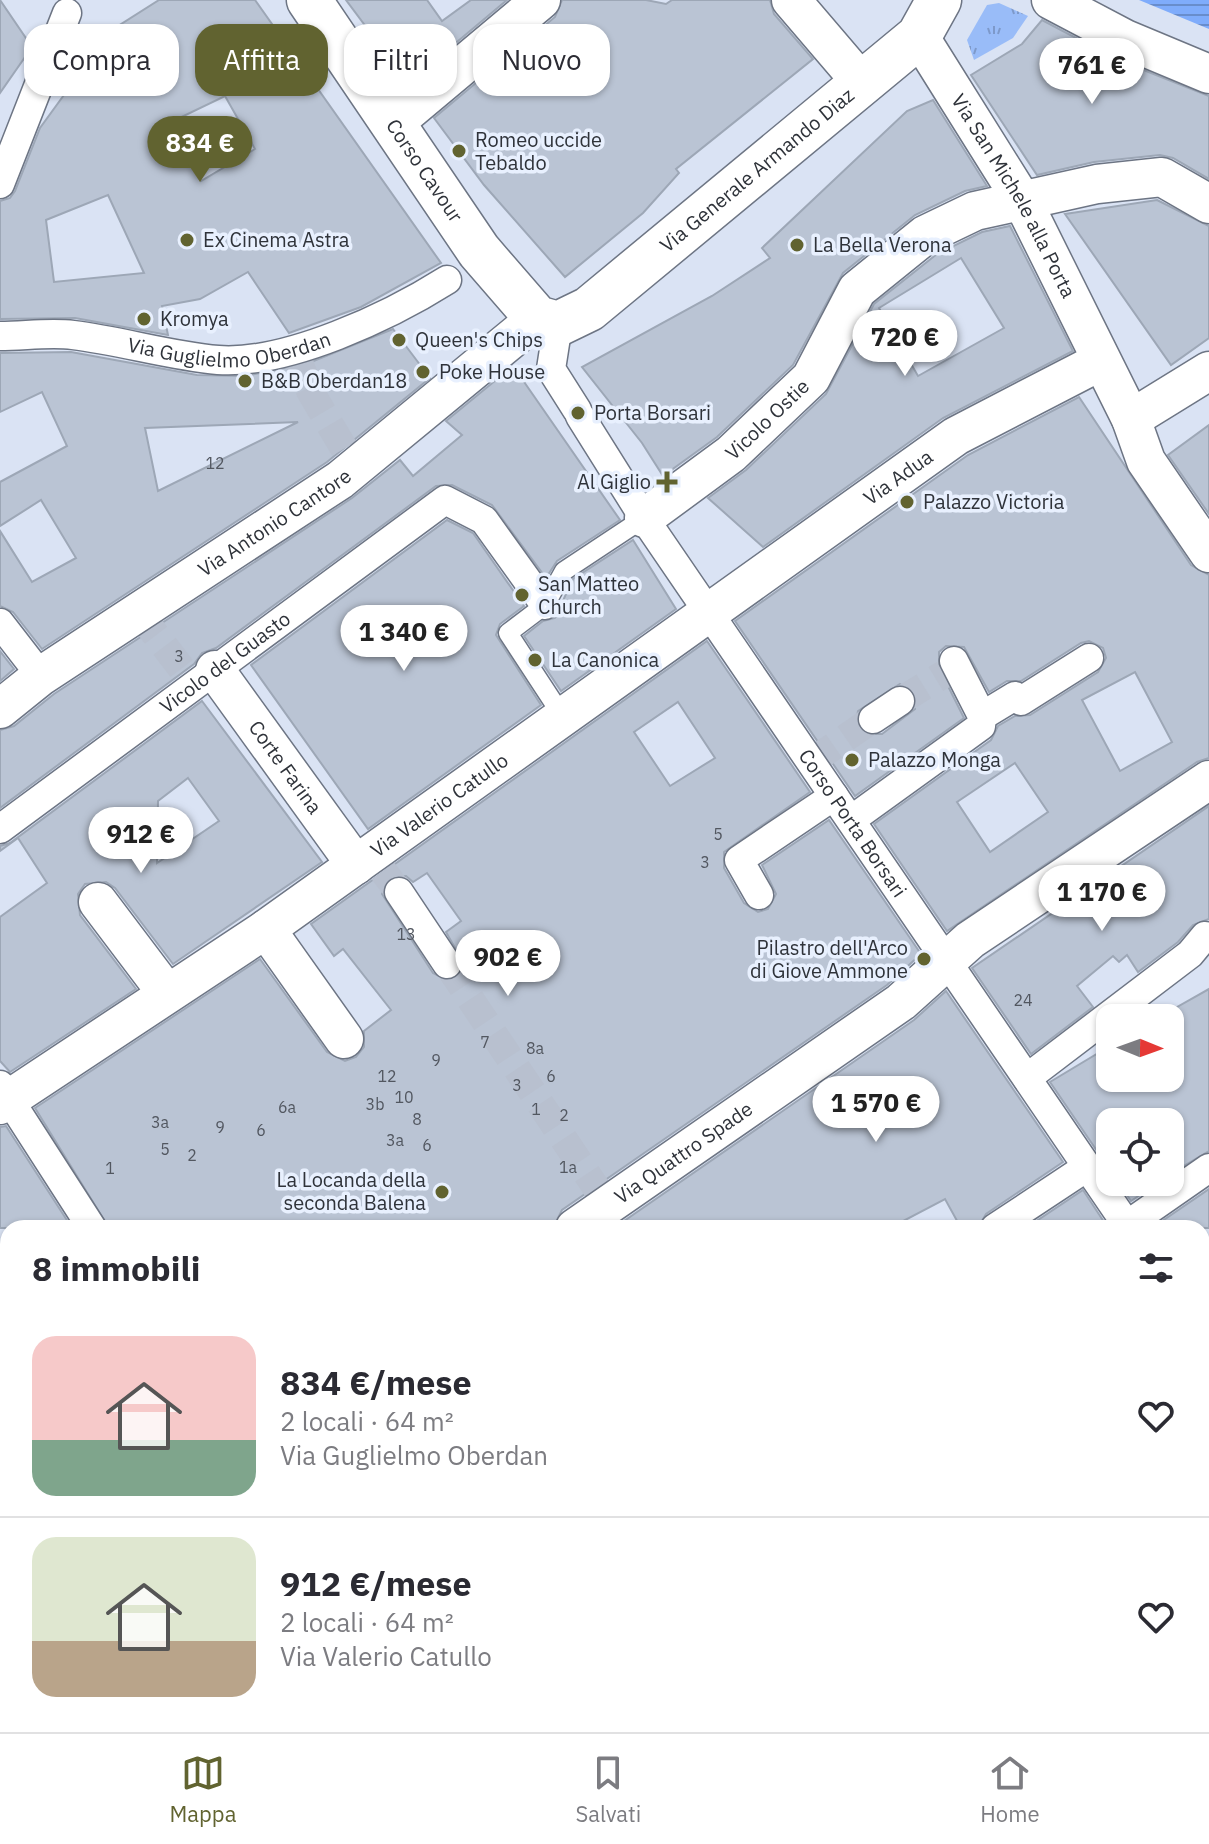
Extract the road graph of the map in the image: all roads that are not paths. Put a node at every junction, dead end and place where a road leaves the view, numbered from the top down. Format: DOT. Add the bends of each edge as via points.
graph roads {
  1 [pos="309,0"];
  2 [pos="541,0"];
  3 [pos="791,0"];
  4 [pos="1051,0"];
  5 [pos="67,13"];
  6 [pos="929,18"];
  7 [pos="1209,74"];
  8 [pos="862,83"];
  9 [pos="393,124"];
  10 [pos="0,184"];
  11 [pos="1023,202"];
  12 [pos="1209,204"];
  13 [pos="447,280"];
  14 [pos="548,321"];
  15 [pos="0,336"];
  16 [pos="1099,362"];
  17 [pos="1209,371"];
  18 [pos="1131,419"];
  19 [pos="644,518"];
  20 [pos="1209,553"];
  21 [pos="545,605"];
  22 [pos="710,613"];
  23 [pos="0,623"];
  24 [pos="1089,658"];
  25 [pos="952,668"];
  26 [pos="215,670"];
  27 [pos="41,676"];
  28 [pos="900,701"];
  29 [pos="0,709"];
  30 [pos="982,716"];
  31 [pos="563,717"];
  32 [pos="873,719"];
  33 [pos="1209,780"];
  34 [pos="834,796"];
  35 [pos="851,820"];
  36 [pos="0,829"];
  37 [pos="377,870"];
  38 [pos="759,895"];
  39 [pos="98,902"];
  40 [pos="266,929"];
  41 [pos="1205,936"];
  42 [pos="948,963"];
  43 [pos="447,964"];
  44 [pos="166,992"];
  45 [pos="344,1039"];
  46 [pos="1027,1078"];
  47 [pos="3,1096"];
  48 [pos="1087,1167"];
  49 [pos="1209,1168"];
  50 [pos="610,1210"];
  51 [pos="87,1220"];
  52 [pos="591,1220"];
  53 [pos="1007,1220"];
  54 [pos="1124,1220"];
  55 [pos="1136,1220"];
  1 -- 9 [label="street, Corso Cavour"];
  2 -- 9 [label="street"];
  3 -- 8 [label="street"];
  4 -- 7 [label="street"];
  5 -- 10 [label="street"];
  6 -- 8 [label="street, Via Generale Armando Diaz"];
  6 -- 11 [label="street, Via San Michele alla Porta"];
  8 -- 14 [label="street, Via Generale Armando Diaz" via="589,309"];
  9 -- 14 [label="street, Corso Cavour" via="479,251"];
  11 -- 12 [label="street, Vicolo Ostie" via="1097,184 1162,177"];
  11 -- 16 [label="street, Via San Michele alla Porta"];
  11 -- 19 [label="street, Vicolo Ostie" via="975,211 925,235 857,290 811,378 731,454"];
  13 -- 15 [label="street, Via Guglielmo Oberdan" via="344,333 294,349 221,360 70,335"];
  14 -- 19 [label="street, Corso Porta Borsari" via="551,369"];
  14 -- 27 [label="street, Via Antonio Cantore" via="340,480"];
  16 -- 18 [label="street, Via San Michele alla Porta"];
  16 -- 22 [label="street, Via Adua" via="956,436"];
  17 -- 18 [label="street"];
  18 -- 20 [label="street, Via San Michele alla Porta" via="1146,461"];
  19 -- 21 [label="lane" via="564,571"];
  19 -- 22 [label="street, Corso Porta Borsari"];
  21 -- 26 [label="street, Vicolo del Guasto" via="484,520 445,500"];
  21 -- 31 [label="lane" via="508,633"];
  22 -- 31 [label="street, Via Valerio Catullo"];
  22 -- 34 [label="street, Corso Porta Borsari"];
  23 -- 27 [label="street"];
  24 -- 30 [label="street" via="1021,701 1015,696"];
  25 -- 30 [label="street"];
  26 -- 36 [label="street, Vicolo del Guasto"];
  26 -- 37 [label="street, Corte Farina"];
  27 -- 29 [label="street, Via Antonio Cantore"];
  28 -- 32 [label="street"];
  30 -- 35 [label="street" via="981,726"];
  31 -- 37 [label="street, Via Valerio Catullo"];
  33 -- 42 [label="street, Via Quattro Spade" via="970,940"];
  34 -- 35 [label="street, Corso Porta Borsari"];
  34 -- 38 [label="street" via="739,860"];
  35 -- 42 [label="street, Corso Porta Borsari"];
  37 -- 40 [label="street, Via Valerio Catullo"];
  37 -- 43 [label="street"];
  39 -- 44 [label="street"];
  40 -- 44 [label="street, Via Valerio Catullo"];
  40 -- 45 [label="street"];
  41 -- 46 [label="street" via="1190,954"];
  42 -- 46 [label="street, Corso Porta Borsari"];
  42 -- 50 [label="street, Via Quattro Spade"];
  44 -- 47 [label="street, Via Valerio Catullo"];
  46 -- 48 [label="street, Corso Porta Borsari"];
  47 -- 51 [label="street"];
  48 -- 53 [label="street"];
  48 -- 54 [label="street, Corso Porta Borsari"];
  49 -- 55 [label="street"];
  50 -- 52 [label="street, Via Quattro Spade"];
}
